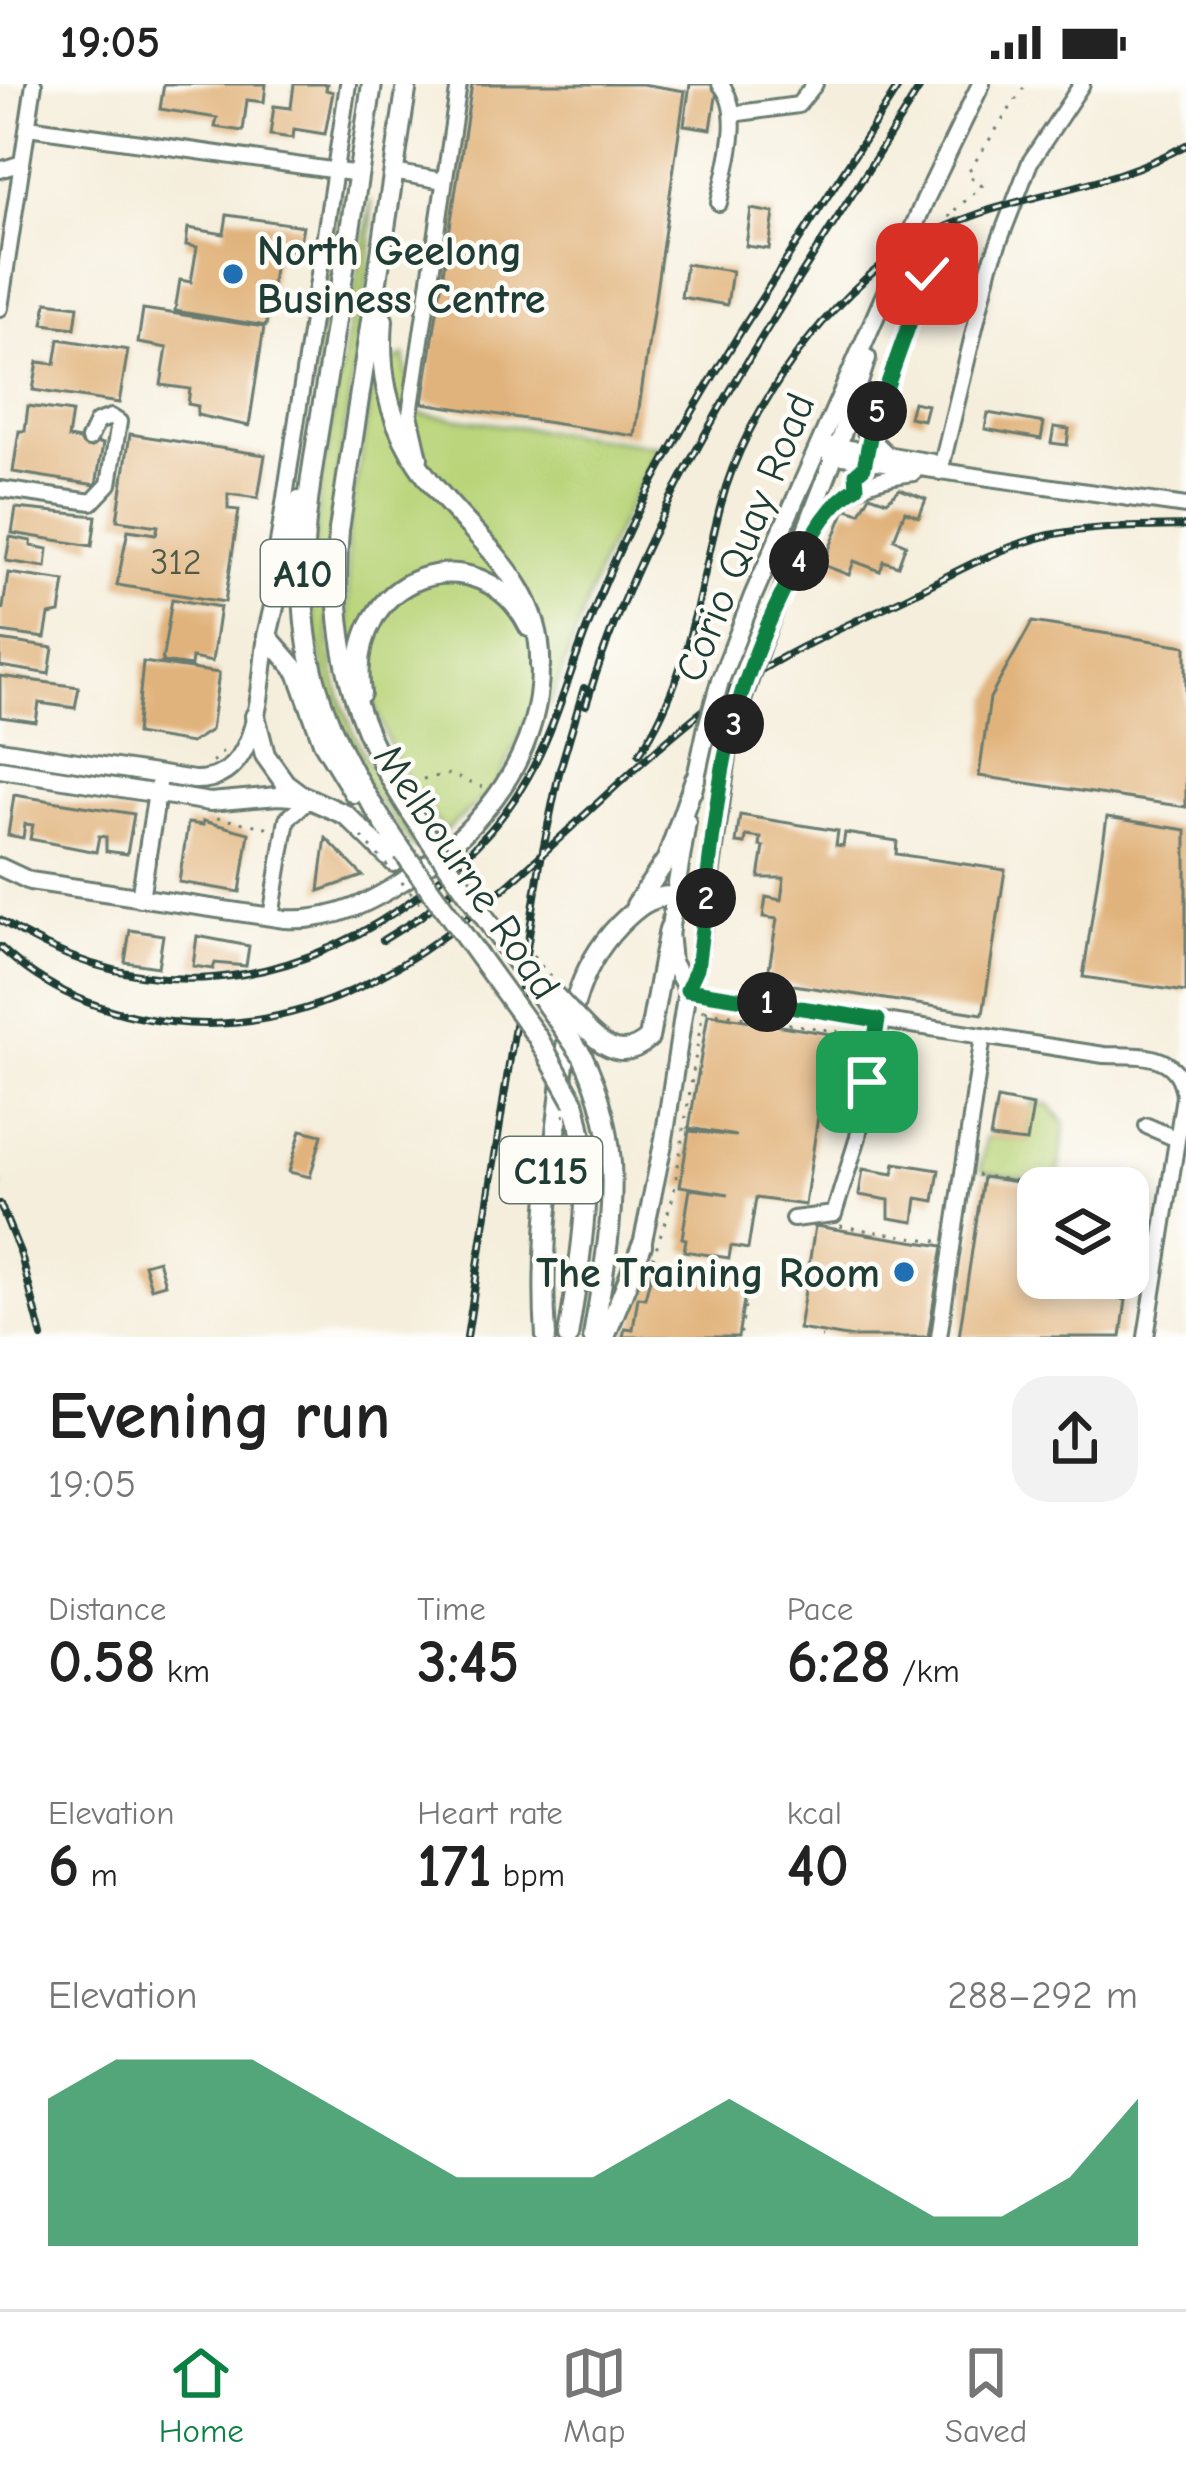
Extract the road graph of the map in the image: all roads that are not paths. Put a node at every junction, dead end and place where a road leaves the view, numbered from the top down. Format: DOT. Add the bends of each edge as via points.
graph roads {
  1 [pos="34,84"];
  2 [pos="348,84"];
  3 [pos="372,84"];
  4 [pos="407,84"];
  5 [pos="458,84"];
  6 [pos="721,84"];
  7 [pos="815,84"];
  8 [pos="981,84"];
  9 [pos="990,84"];
  10 [pos="1082,84"];
  11 [pos="732,114"];
  12 [pos="28,127"];
  13 [pos="22,163"];
  14 [pos="0,170"];
  15 [pos="335,171"];
  16 [pos="938,171"];
  17 [pos="359,174"];
  18 [pos="393,176"];
  19 [pos="444,181"];
  20 [pos="719,203"];
  21 [pos="382,243"];
  22 [pos="890,283"];
  23 [pos="0,308"];
  24 [pos="856,398"];
  25 [pos="89,439"];
  26 [pos="316,445"];
  27 [pos="828,450"];
  28 [pos="889,455"];
  29 [pos="940,469"];
  30 [pos="425,473"];
  31 [pos="0,489"];
  32 [pos="1186,506"];
  33 [pos="777,603"];
  34 [pos="267,636"];
  35 [pos="540,666"];
  36 [pos="255,716"];
  37 [pos="0,750"];
  38 [pos="373,750"];
  39 [pos="0,770"];
  40 [pos="160,775"];
  41 [pos="695,778"];
  42 [pos="157,795"];
  43 [pos="309,799"];
  44 [pos="388,829"];
  45 [pos="399,858"];
  46 [pos="0,867"];
  47 [pos="674,896"];
  48 [pos="140,898"];
  49 [pos="706,900"];
  50 [pos="630,914"];
  51 [pos="271,916"];
  52 [pos="669,929"];
  53 [pos="516,947"];
  54 [pos="687,990"];
  55 [pos="878,1020"];
  56 [pos="983,1036"];
  57 [pos="1147,1126"];
  58 [pos="1177,1138"];
  59 [pos="793,1219"];
  60 [pos="642,1245"];
  61 [pos="546,1337"];
  62 [pos="568,1337"];
  63 [pos="593,1337"];
  64 [pos="605,1337"];
  65 [pos="939,1337"];
  66 [pos="1146,1337"];
  1 -- 12 [label="street"];
  2 -- 15 [label="street"];
  3 -- 17 [label="highway, Melbourne Road / A10"];
  4 -- 18 [label="highway, Melbourne Road / A10"];
  5 -- 19 [label="street"];
  6 -- 11 [label="street"];
  7 -- 11 [label="street" via="798,105"];
  8 -- 16 [label="main road, Corio Quay Road / C115"];
  9 -- 16 [label="main road, Corio Quay Road / C115"];
  10 -- 29 [label="street" via="1043,139 990,265"];
  11 -- 20 [label="street"];
  12 -- 13 [label="street"];
  12 -- 15 [label="street"];
  13 -- 14 [label="street"];
  13 -- 23 [label="street"];
  15 -- 17 [label="street"];
  15 -- 34 [label="street"];
  16 -- 22 [label="main road, Corio Quay Road / C115, bridge"];
  17 -- 18 [label="highway"];
  17 -- 26 [label="highway, Melbourne Road / A10"];
  18 -- 19 [label="street"];
  18 -- 21 [label="highway, Melbourne Road / A10"];
  19 -- 30 [label="street" via="410,414"];
  21 -- 30 [label="highway" via="382,375 399,430"];
  21 -- 38 [label="highway, Melbourne Road / A10" via="337,560 340,648"];
  22 -- 24 [label="main road, Corio Quay Road / C115"];
  22 -- 27 [label="main road, Corio Quay Road / C115"];
  24 -- 27 [label="main road, Corio Quay Road / C115"];
  24 -- 28 [label="street" via="869,439"];
  25 -- 31 [label="street" via="101,419 119,422 109,484 92,502"];
  26 -- 34 [label="highway"];
  26 -- 44 [label="highway, Melbourne Road / A10" via="304,551 310,660 333,734"];
  27 -- 28 [label="street"];
  27 -- 29 [label="street"];
  27 -- 33 [label="main road, Corio Quay Road / C115"];
  27 -- 41 [label="main road, Corio Quay Road / C115, bridge" via="720,681"];
  28 -- 29 [label="street"];
  29 -- 32 [label="street"];
  29 -- 33 [label="street" via="849,491 819,526"];
  30 -- 35 [label="highway" via="523,591 539,632"];
  33 -- 49 [label="main road, Corio Quay Road / C115, bridge" via="730,736"];
  34 -- 36 [label="main road"];
  34 -- 44 [label="highway" via="298,672 339,772"];
  35 -- 38 [label="highway" via="526,621 497,589 456,575 404,586 376,610 360,645"];
  35 -- 51 [label="main road" via="536,713 521,753 488,811 461,839 364,904 312,919"];
  36 -- 40 [label="main road" via="244,752 219,777"];
  36 -- 43 [label="highway" via="273,770"];
  37 -- 40 [label="main road"];
  38 -- 53 [label="highway, Melbourne Road / A10, bridge" via="428,837"];
  39 -- 42 [label="main road"];
  40 -- 42 [label="main road"];
  41 -- 47 [label="main road, Corio Quay Road / C115"];
  41 -- 50 [label="highway, C115" via="667,859"];
  42 -- 43 [label="main road"];
  42 -- 48 [label="main road"];
  43 -- 45 [label="highway" via="346,814"];
  43 -- 51 [label="street" via="285,828"];
  44 -- 45 [label="highway, Melbourne Road / A10"];
  45 -- 62 [label="highway, Melbourne Road, bridge" via="538,1038 584,1145 587,1190"];
  46 -- 48 [label="main road" via="30,881"];
  47 -- 49 [label="main road"];
  47 -- 50 [label="highway"];
  47 -- 52 [label="main road, Corio Quay Road / C115"];
  48 -- 51 [label="main road"];
  49 -- 54 [label="main road, Corio Quay Road / C115"];
  50 -- 61 [label="highway, C115" via="583,976 568,1023 543,1238"];
  52 -- 53 [label="highway, C115, bridge" via="649,1037 619,1051 587,1030"];
  52 -- 54 [label="main road, Corio Quay Road" via="672,962"];
  53 -- 63 [label="highway, Melbourne Road / A10, bridge" via="582,1055 604,1108 613,1204"];
  54 -- 55 [label="street"];
  54 -- 60 [label="main road, Corio Quay Road / C115"];
  55 -- 56 [label="street"];
  55 -- 59 [label="street" via="858,1137 834,1214"];
  56 -- 58 [label="street" via="1160,1058 1183,1086"];
  56 -- 65 [label="street"];
  57 -- 58 [label="street"];
  58 -- 66 [label="street"];
  60 -- 64 [label="highway, C115"];
}
